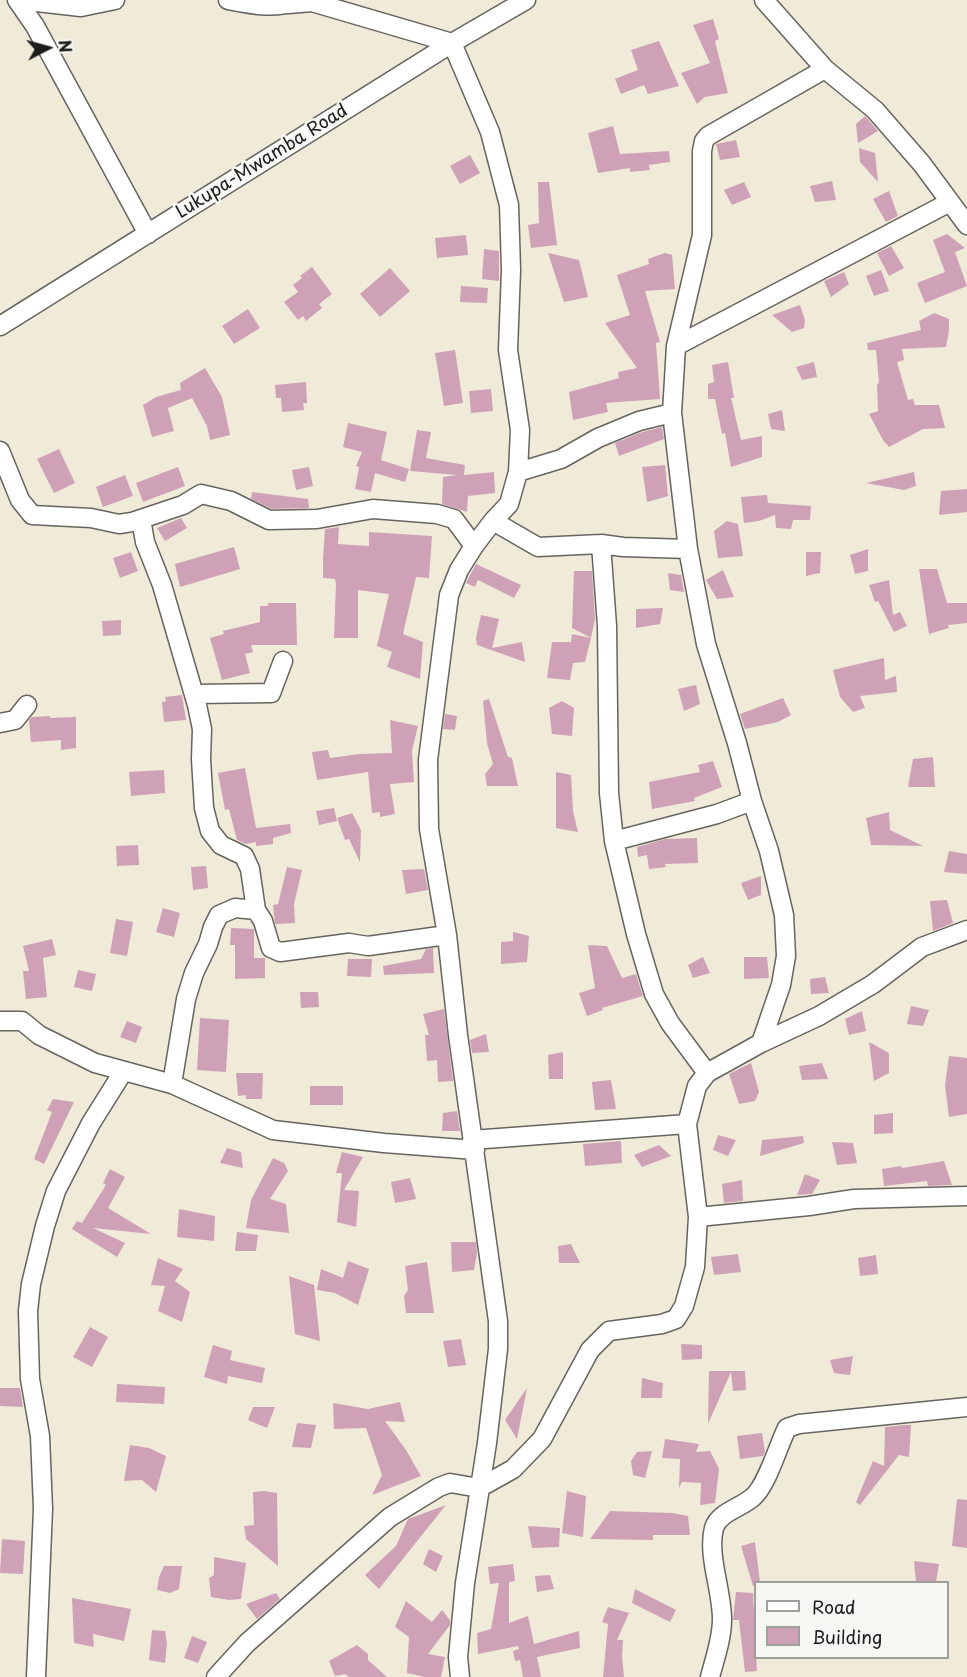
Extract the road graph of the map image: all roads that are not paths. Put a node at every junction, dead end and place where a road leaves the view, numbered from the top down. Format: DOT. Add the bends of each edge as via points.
graph roads {
  1 [pos="18,0"];
  2 [pos="115,0"];
  3 [pos="228,0"];
  4 [pos="764,0"];
  5 [pos="292,1"];
  6 [pos="520,2"];
  7 [pos="452,43"];
  8 [pos="825,69"];
  9 [pos="950,202"];
  10 [pos="967,225"];
  11 [pos="148,234"];
  12 [pos="0,326"];
  13 [pos="676,346"];
  14 [pos="672,413"];
  15 [pos="0,451"];
  16 [pos="518,472"];
  17 [pos="141,519"];
  18 [pos="493,521"];
  19 [pos="601,544"];
  20 [pos="474,546"];
  21 [pos="688,549"];
  22 [pos="283,661"];
  23 [pos="194,694"];
  24 [pos="27,705"];
  25 [pos="0,723"];
  26 [pos="752,801"];
  27 [pos="614,841"];
  28 [pos="256,910"];
  29 [pos="967,930"];
  30 [pos="447,935"];
  31 [pos="0,1021"];
  32 [pos="761,1042"];
  33 [pos="123,1072"];
  34 [pos="707,1073"];
  35 [pos="172,1084"];
  36 [pos="687,1124"];
  37 [pos="474,1145"];
  38 [pos="967,1196"];
  39 [pos="698,1217"];
  40 [pos="967,1407"];
  41 [pos="479,1488"];
  42 [pos="36,1677"];
  43 [pos="216,1677"];
  44 [pos="460,1677"];
  45 [pos="710,1677"];
  1 -- 2 [label="street" via="81,7"];
  1 -- 11 [label="street"];
  3 -- 5 [label="street" via="265,7"];
  4 -- 8 [label="street"];
  5 -- 7 [label="street" via="312,2"];
  6 -- 7 [label="street, Lukupa-Mwamba Road"];
  7 -- 11 [label="street, Lukupa-Mwamba Road"];
  7 -- 16 [label="street" via="490,132 509,205 512,270 508,350 520,430"];
  8 -- 9 [label="street" via="875,110"];
  8 -- 13 [label="street" via="704,141 702,235"];
  9 -- 10 [label="street"];
  9 -- 13 [label="street"];
  11 -- 12 [label="street, Lukupa-Mwamba Road"];
  13 -- 14 [label="street"];
  14 -- 16 [label="street" via="639,422 598,438 561,459"];
  14 -- 21 [label="street"];
  15 -- 17 [label="street" via="20,500 32,515 91,518 119,524"];
  16 -- 18 [label="street" via="509,504"];
  17 -- 20 [label="street" via="183,505 201,494 231,501 269,520 317,519 373,509 437,514 454,519"];
  17 -- 23 [label="street"];
  18 -- 19 [label="street" via="538,547"];
  18 -- 20 [label="street"];
  19 -- 21 [label="street"];
  19 -- 27 [label="street"];
  20 -- 30 [label="street" via="449,595 428,760 429,829"];
  21 -- 26 [label="street" via="706,644"];
  22 -- 23 [label="street" via="271,693"];
  23 -- 28 [label="street" via="202,729 204,808 210,831 221,845 244,856 250,869"];
  24 -- 25 [label="street" via="15,720"];
  26 -- 27 [label="street"];
  26 -- 32 [label="street" via="772,861 783,915 786,956 781,985"];
  27 -- 34 [label="street" via="654,994"];
  28 -- 30 [label="street" via="271,948 280,952"];
  28 -- 35 [label="street" via="236,908 219,915 213,927 186,999"];
  29 -- 32 [label="street" via="922,946 819,1016"];
  30 -- 37 [label="street"];
  31 -- 33 [label="street" via="22,1021 39,1035 95,1063"];
  32 -- 34 [label="street"];
  33 -- 35 [label="street"];
  33 -- 42 [label="street" via="56,1191 31,1284 30,1379 41,1448 43,1509"];
  34 -- 36 [label="street" via="697,1086"];
  35 -- 37 [label="street" via="273,1130 384,1143"];
  36 -- 37 [label="street"];
  36 -- 39 [label="street"];
  37 -- 41 [label="street" via="498,1321 498,1349"];
  38 -- 39 [label="street" via="854,1199"];
  39 -- 41 [label="street" via="695,1266 684,1306 676,1319 609,1331 598,1340 542,1439 513,1469"];
  40 -- 45 [label="street" via="788,1428 755,1496 721,1517 715,1526 712,1542 722,1617"];
  41 -- 43 [label="street" via="450,1483 390,1517 247,1643"];
  41 -- 44 [label="street" via="465,1583 458,1657"];
}
